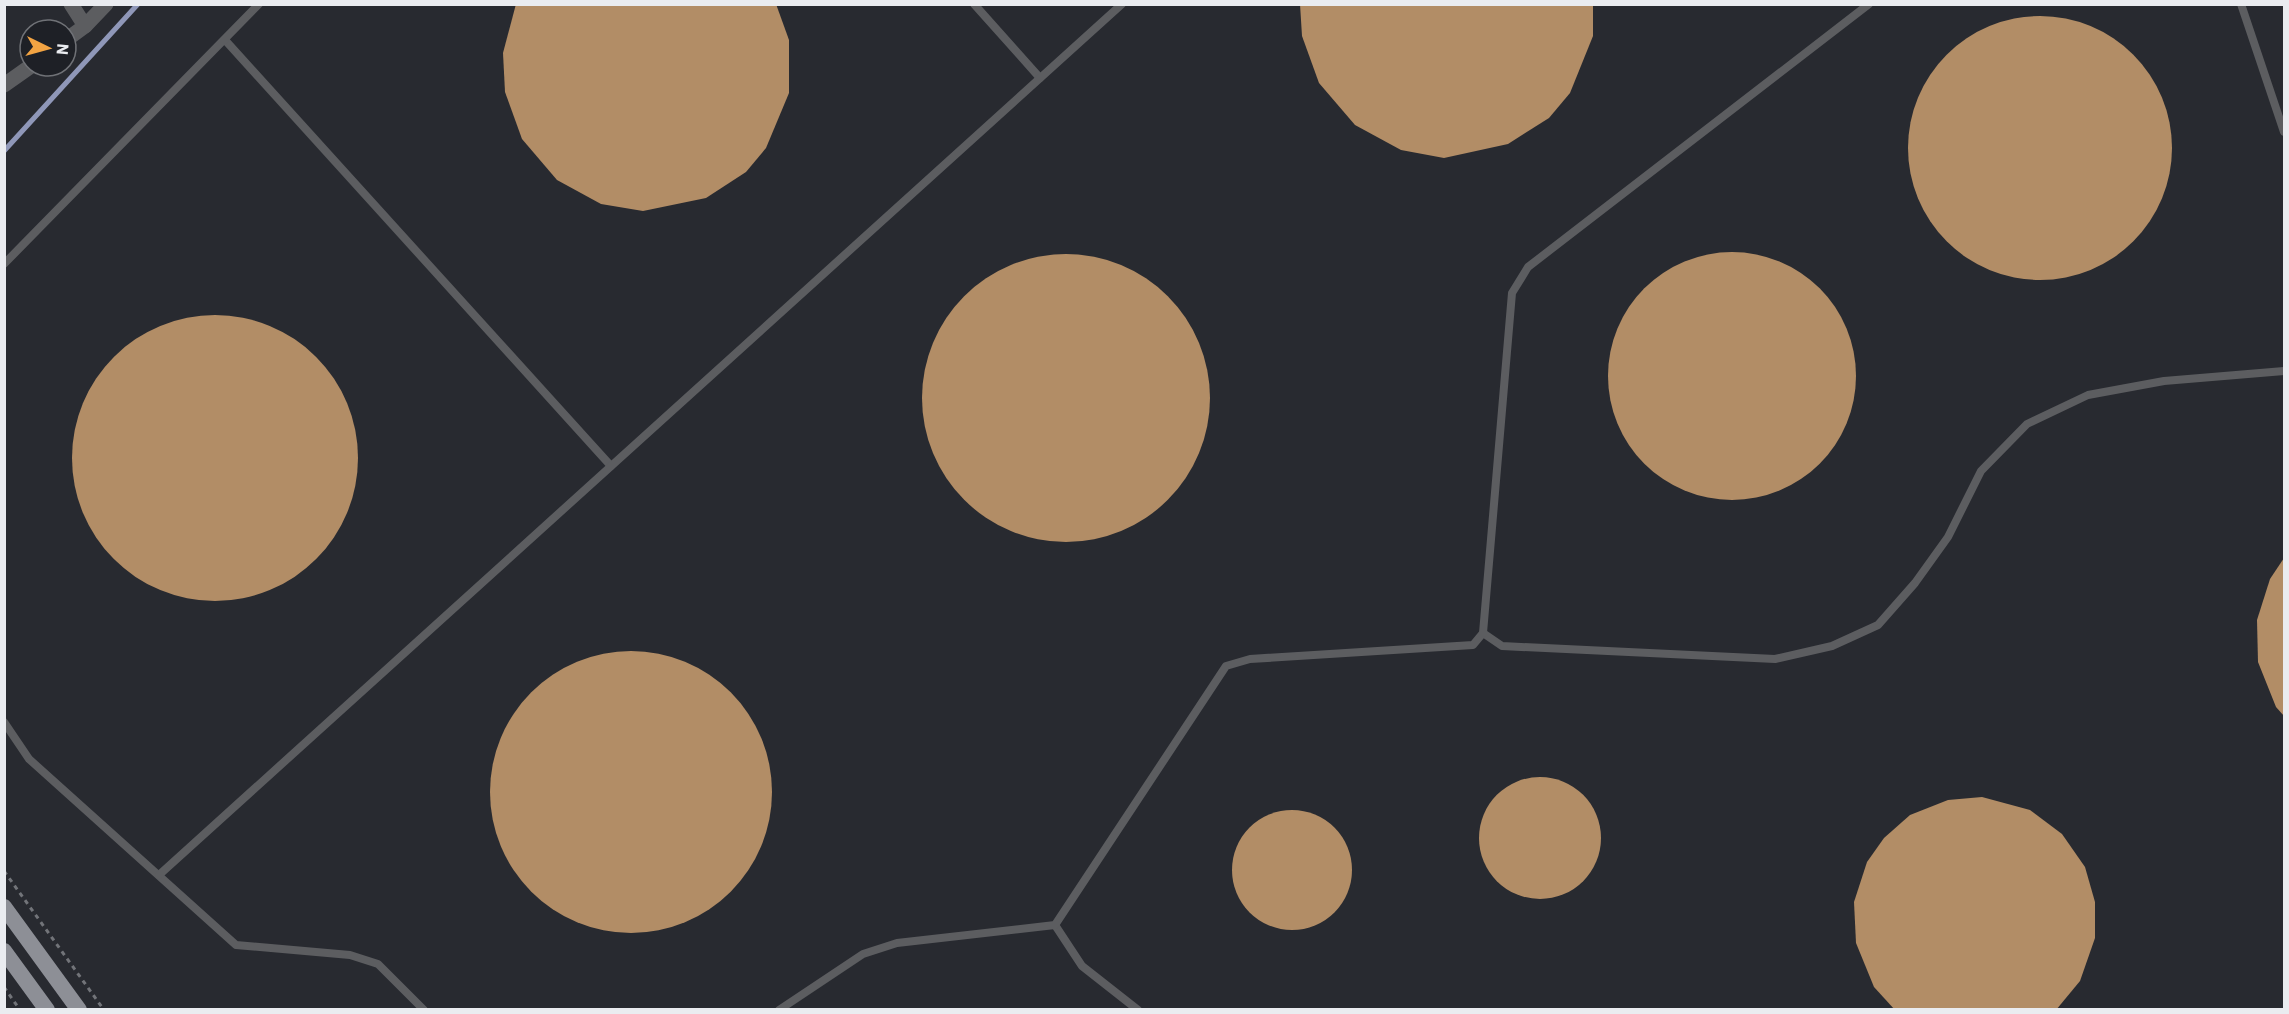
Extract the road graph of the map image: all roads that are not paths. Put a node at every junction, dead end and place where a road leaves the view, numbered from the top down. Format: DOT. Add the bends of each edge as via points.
graph roads {
  1 [pos="71,4"];
  2 [pos="106,4"];
  3 [pos="260,4"];
  4 [pos="974,4"];
  5 [pos="1122,4"];
  6 [pos="1869,4"];
  7 [pos="2241,4"];
  8 [pos="85,26"];
  9 [pos="78,31"];
  10 [pos="225,40"];
  11 [pos="18,75"];
  12 [pos="1040,78"];
  13 [pos="4,85"];
  14 [pos="2284,132"];
  15 [pos="4,264"];
  16 [pos="2284,372"];
  17 [pos="611,466"];
  18 [pos="1483,633"];
  19 [pos="4,722"];
  20 [pos="159,874"];
  21 [pos="4,907"];
  22 [pos="1056,925"];
  23 [pos="4,951"];
  24 [pos="47,1010"];
  25 [pos="79,1010"];
  26 [pos="424,1010"];
  27 [pos="778,1010"];
  28 [pos="1138,1010"];
  1 -- 8 [label="street"];
  2 -- 8 [label="street"];
  3 -- 10 [label="lane"];
  4 -- 12 [label="lane"];
  5 -- 12 [label="lane"];
  6 -- 18 [label="lane" via="1528,267 1512,293"];
  7 -- 14 [label="lane"];
  8 -- 9 [label="street"];
  10 -- 15 [label="lane"];
  10 -- 17 [label="lane"];
  11 -- 13 [label="street"];
  12 -- 17 [label="lane"];
  16 -- 18 [label="lane" via="2164,381 2088,395 2027,424 1981,471 1948,537 1916,583 1878,625 1832,646 1775,659 1502,646"];
  17 -- 20 [label="lane"];
  18 -- 22 [label="lane" via="1473,645 1250,658 1226,666"];
  19 -- 20 [label="lane" via="29,759"];
  20 -- 26 [label="lane" via="236,945 350,955 378,964"];
  21 -- 25 [label="main road"];
  22 -- 27 [label="lane" via="897,943 863,954"];
  22 -- 28 [label="lane" via="1082,966"];
  23 -- 24 [label="main road"];
}
